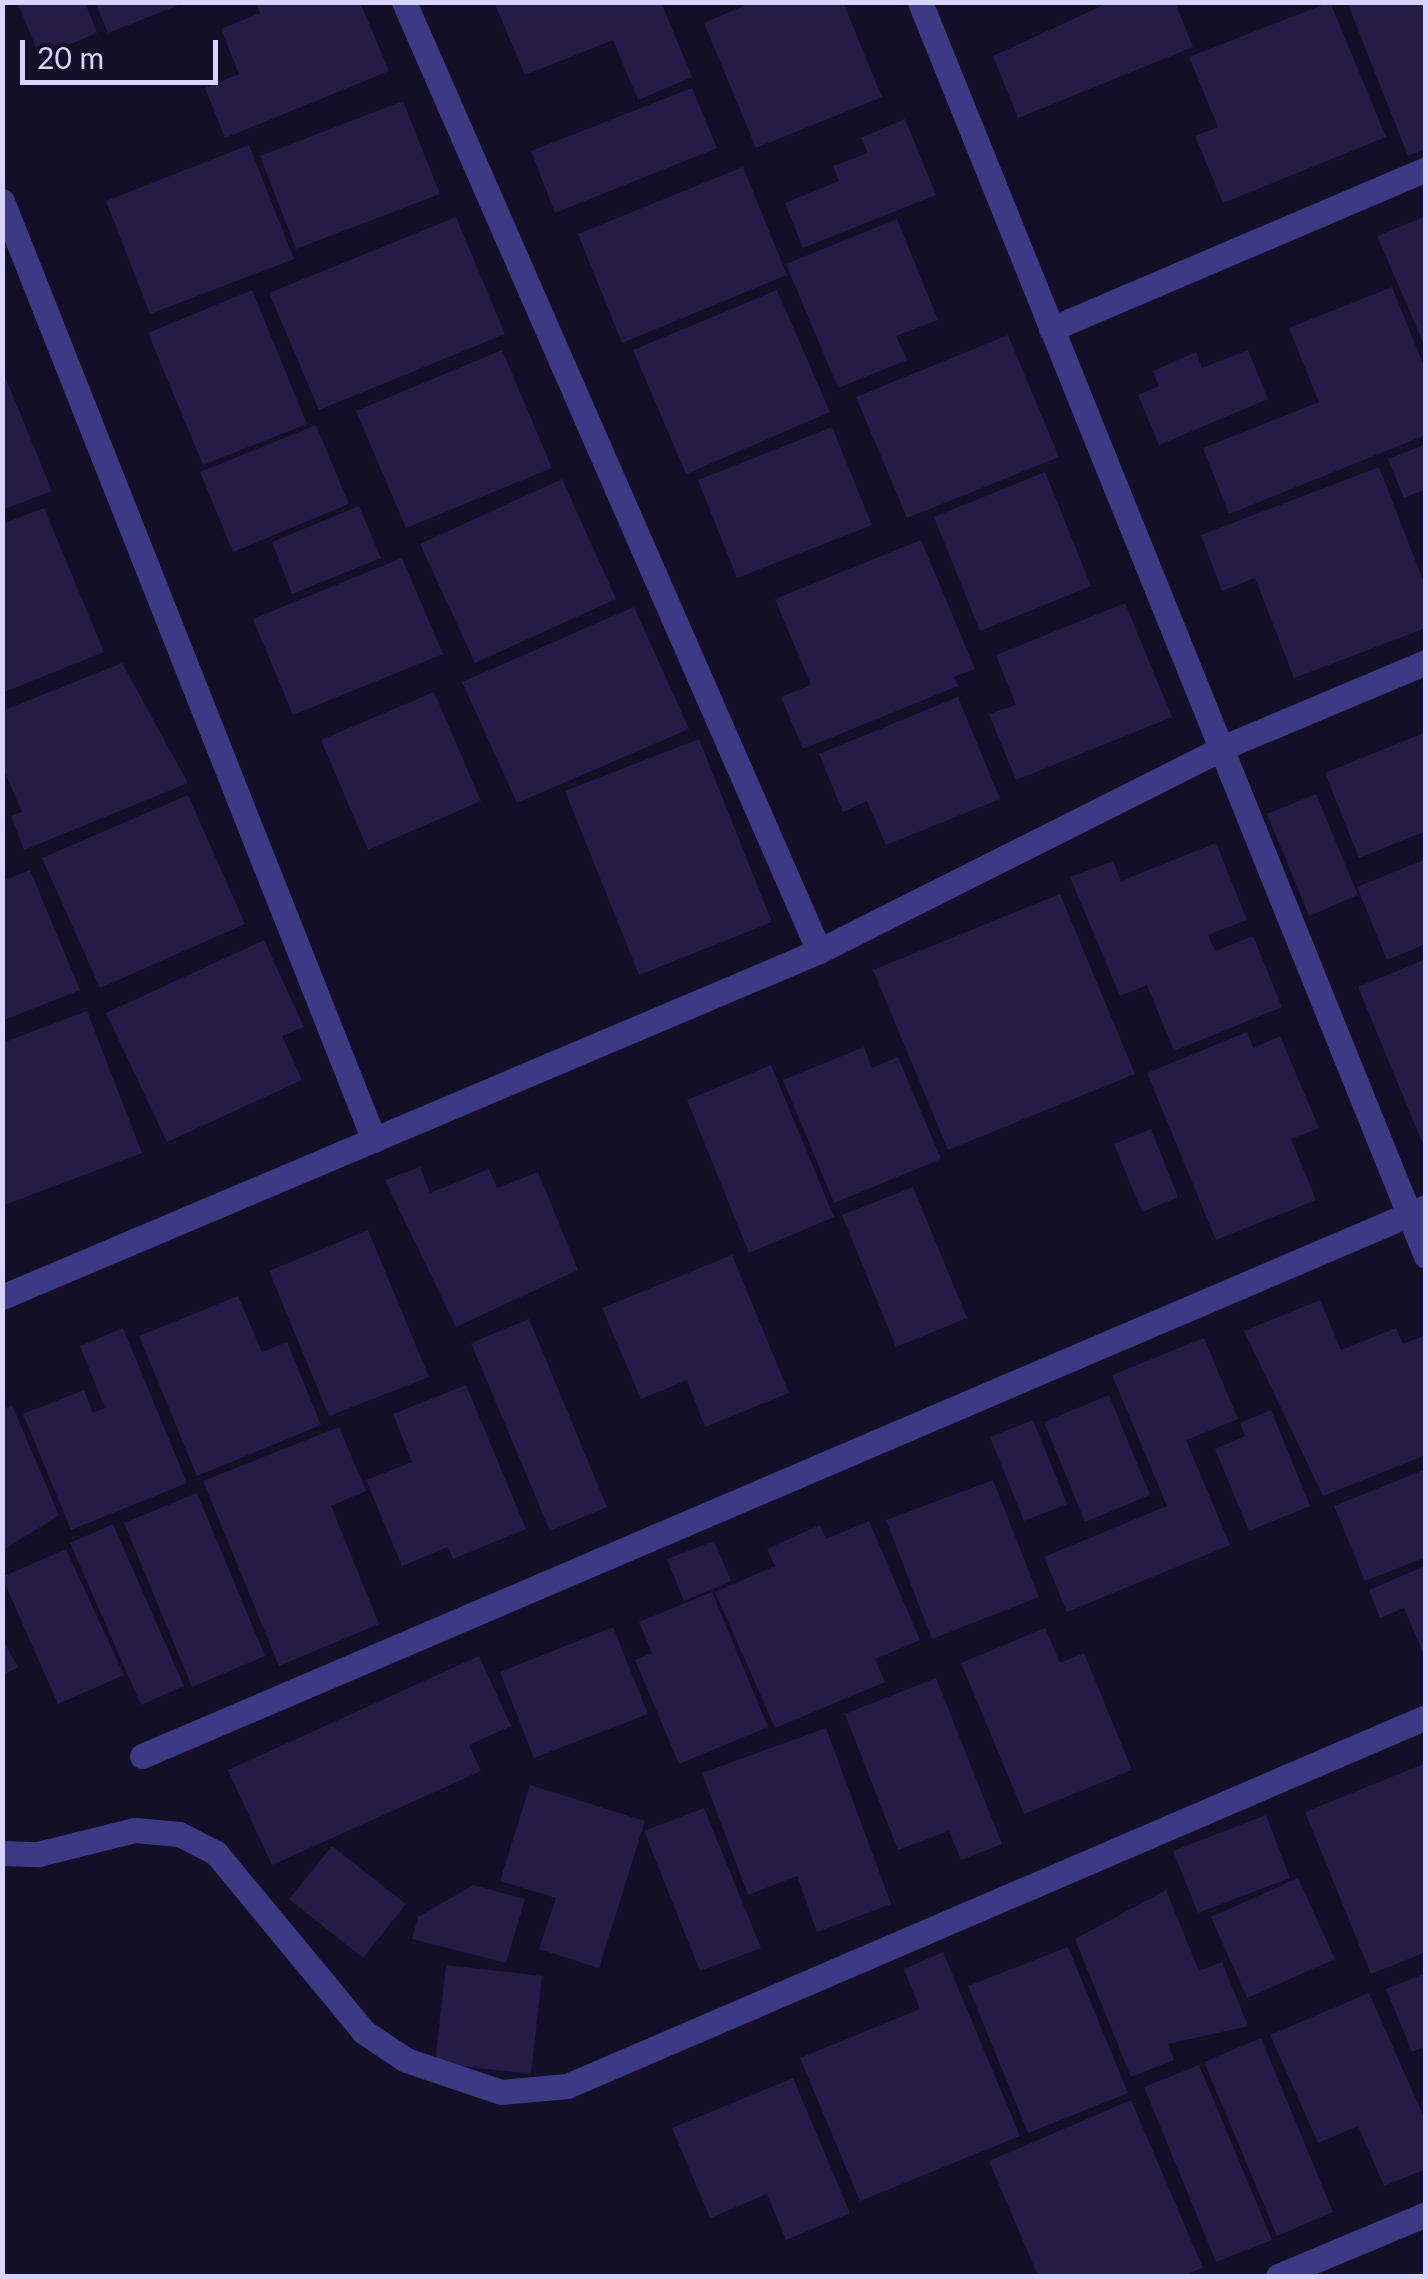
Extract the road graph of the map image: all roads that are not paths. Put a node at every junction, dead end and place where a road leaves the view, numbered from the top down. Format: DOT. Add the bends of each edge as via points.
graph roads {
  1 [pos="404,2"];
  2 [pos="920,2"];
  3 [pos="1426,168"];
  4 [pos="2,201"];
  5 [pos="1051,329"];
  6 [pos="1426,662"];
  7 [pos="1224,746"];
  8 [pos="819,951"];
  9 [pos="374,1140"];
  10 [pos="1416,1210"];
  11 [pos="1426,1256"];
  12 [pos="2,1297"];
  13 [pos="1426,1717"];
  14 [pos="142,1756"];
  15 [pos="2,1853"];
  16 [pos="1426,2214"];
  17 [pos="1278,2276"];
  1 -- 8 [label="street"];
  2 -- 5 [label="street"];
  3 -- 5 [label="street"];
  4 -- 9 [label="street"];
  5 -- 7 [label="street"];
  6 -- 7 [label="street"];
  7 -- 8 [label="street"];
  7 -- 10 [label="street"];
  8 -- 9 [label="street"];
  9 -- 12 [label="street"];
  10 -- 11 [label="street"];
  10 -- 14 [label="street"];
  13 -- 15 [label="street" via="598,2076 550,2088 501,2092 444,2080 378,2042 216,1853 180,1834 136,1830"];
  16 -- 17 [label="street"];
}
